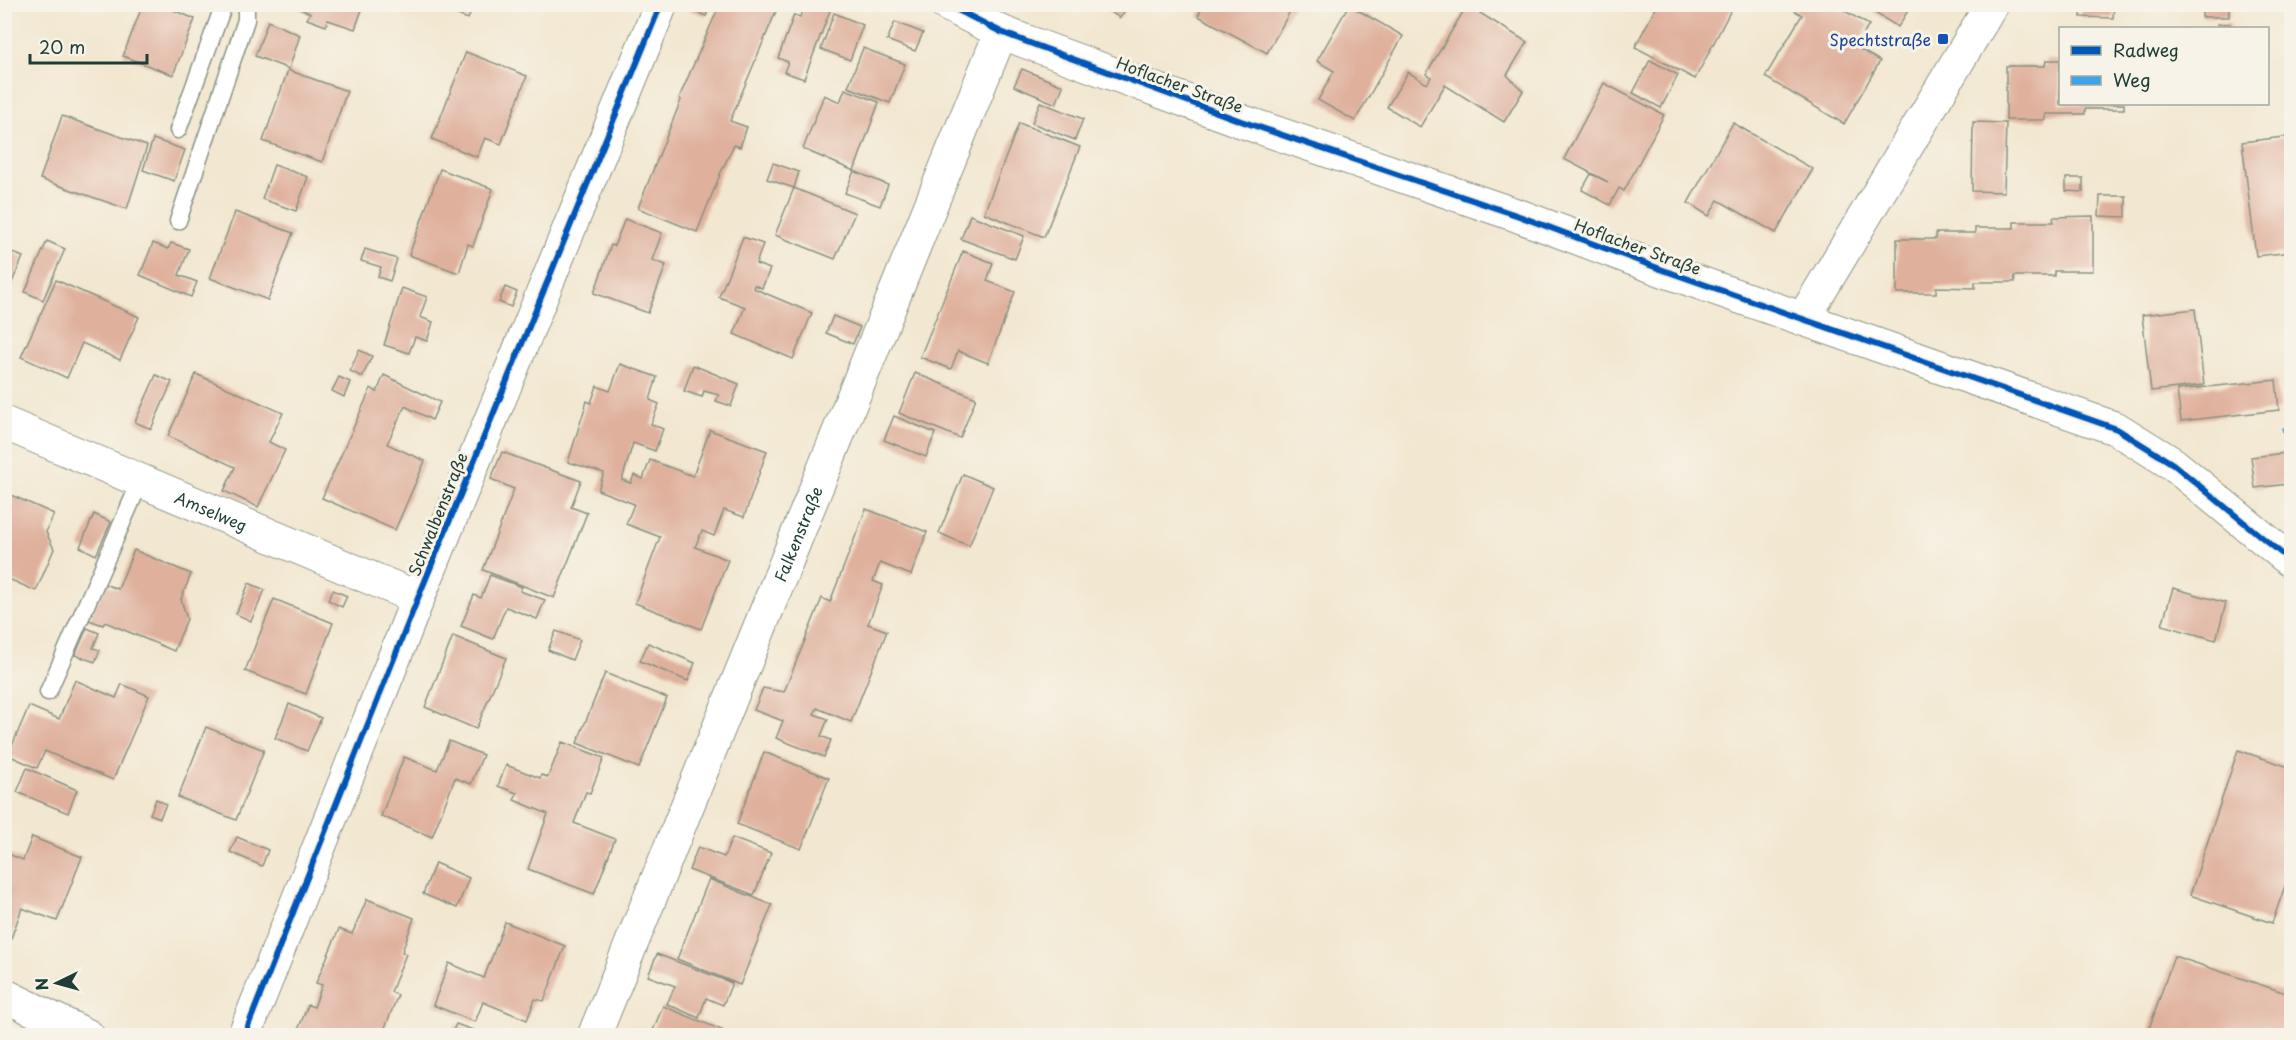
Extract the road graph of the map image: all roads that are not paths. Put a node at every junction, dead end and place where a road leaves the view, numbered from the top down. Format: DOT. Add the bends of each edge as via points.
graph roads {
  1 [pos="224,4"];
  2 [pos="246,4"];
  3 [pos="661,4"];
  4 [pos="946,4"];
  5 [pos="1992,4"];
  6 [pos="1001,32"];
  7 [pos="178,130"];
  8 [pos="178,221"];
  9 [pos="1803,319"];
  10 [pos="4,423"];
  11 [pos="140,482"];
  12 [pos="2292,562"];
  13 [pos="418,598"];
  14 [pos="48,692"];
  15 [pos="4,995"];
  16 [pos="88,1035"];
  17 [pos="244,1035"];
  18 [pos="594,1035"];
  1 -- 7 [label="lane"];
  2 -- 8 [label="lane" via="246,20"];
  3 -- 13 [label="street, Schwalbenstraße"];
  4 -- 6 [label="street, Hoflacher Straße"];
  5 -- 9 [label="street"];
  6 -- 9 [label="street, Hoflacher Straße"];
  6 -- 18 [label="street, Falkenstraße"];
  9 -- 12 [label="street, Hoflacher Straße" via="2117,429 2173,464"];
  10 -- 11 [label="street, Amselweg"];
  11 -- 13 [label="street, Amselweg"];
  11 -- 14 [label="lane"];
  13 -- 17 [label="street, Schwalbenstraße"];
  15 -- 16 [label="street"];
}
